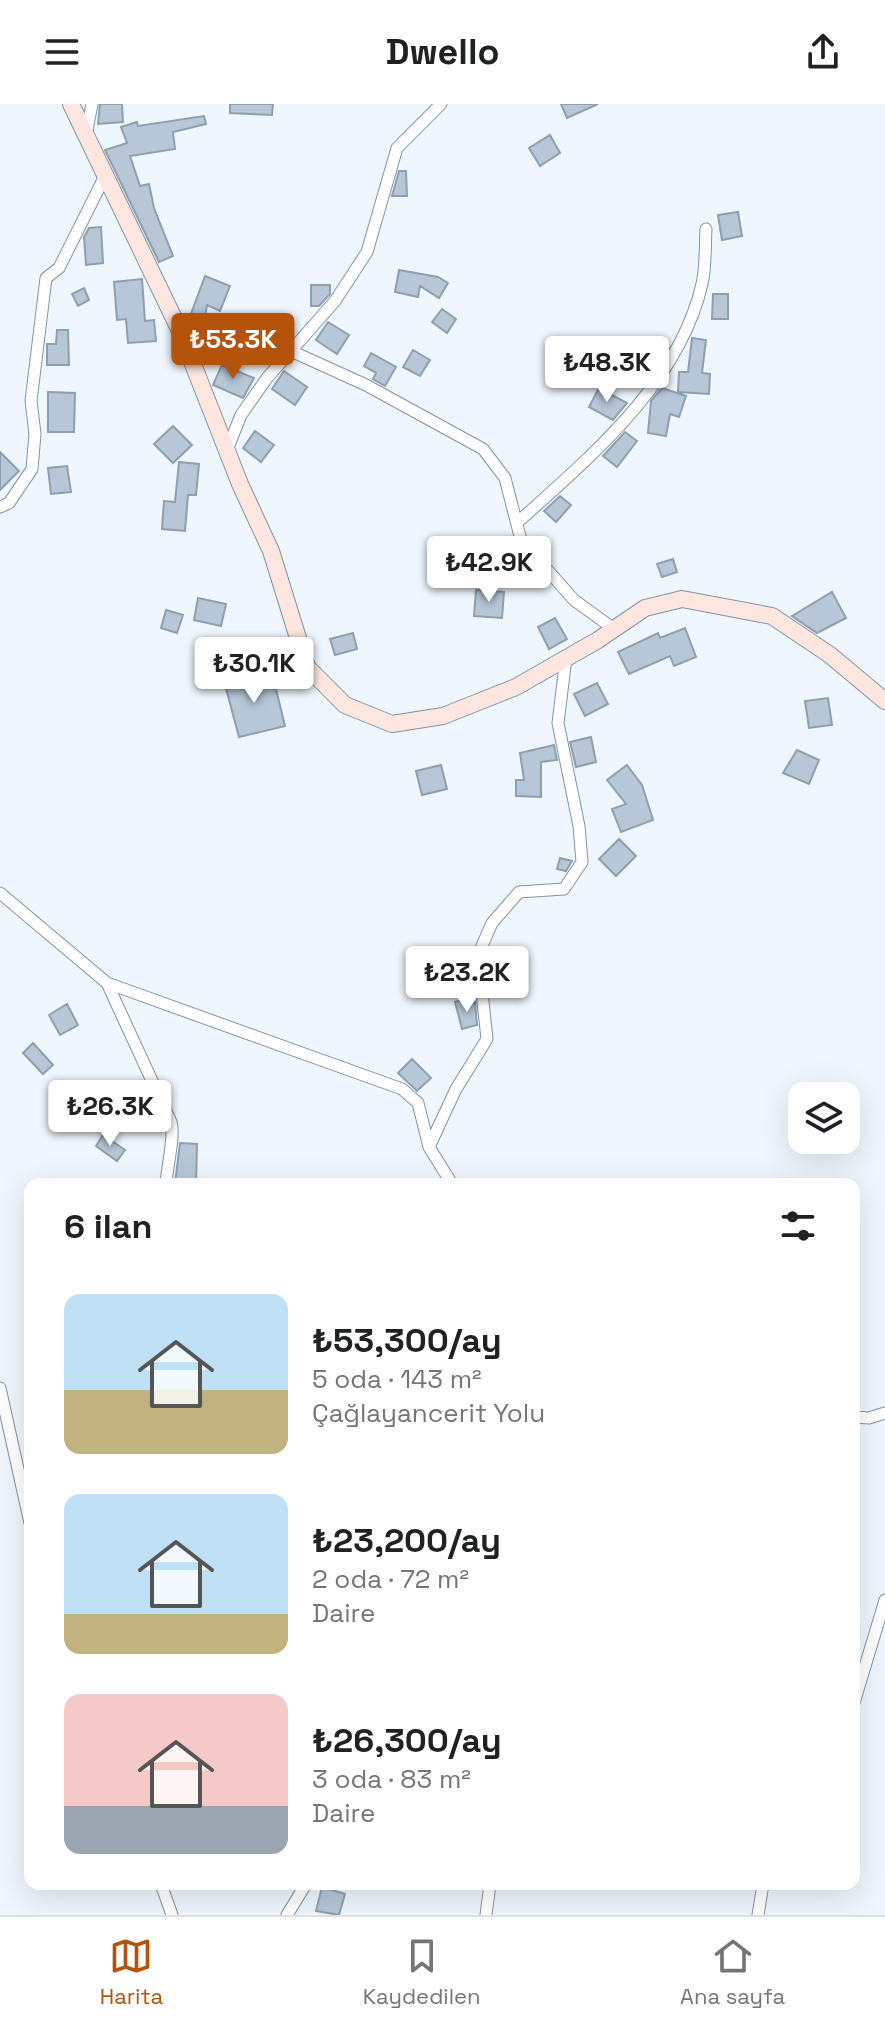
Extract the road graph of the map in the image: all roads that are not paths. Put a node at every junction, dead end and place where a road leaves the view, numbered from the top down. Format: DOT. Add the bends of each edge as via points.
graph roads {
  1 [pos="71,104"];
  2 [pos="92,104"];
  3 [pos="441,104"];
  4 [pos="86,136"];
  5 [pos="105,176"];
  6 [pos="706,229"];
  7 [pos="291,351"];
  8 [pos="227,450"];
  9 [pos="0,507"];
  10 [pos="518,522"];
  11 [pos="614,629"];
  12 [pos="566,658"];
  13 [pos="885,701"];
  14 [pos="0,893"];
  15 [pos="107,983"];
  16 [pos="429,1147"];
  17 [pos="166,1178"];
  18 [pos="448,1178"];
  19 [pos="0,1388"];
  20 [pos="885,1413"];
  21 [pos="860,1417"];
  22 [pos="24,1496"];
  23 [pos="885,1600"];
  24 [pos="860,1683"];
  25 [pos="163,1890"];
  26 [pos="302,1890"];
  27 [pos="489,1890"];
  28 [pos="762,1890"];
  29 [pos="172,1915"];
  30 [pos="287,1915"];
  31 [pos="486,1915"];
  32 [pos="758,1915"];
  1 -- 4 [label="main road"];
  2 -- 4 [label="street"];
  3 -- 7 [label="street" via="397,148 367,252 335,301"];
  4 -- 5 [label="main road"];
  5 -- 8 [label="main road" via="180,331"];
  5 -- 9 [label="street" via="59,268 46,278 31,401 32,469 9,503"];
  6 -- 10 [label="street" via="703,284 668,367 603,445"];
  7 -- 8 [label="street" via="241,415"];
  7 -- 10 [label="street" via="483,449 505,478"];
  8 -- 12 [label="main road" via="271,551 307,667 345,705 392,724 443,716 516,687"];
  10 -- 11 [label="street" via="521,540 574,600"];
  11 -- 12 [label="main road"];
  11 -- 13 [label="main road" via="645,608 682,599 772,616"];
  12 -- 16 [label="street" via="558,723 582,862 564,889 519,892 492,923 478,955 487,1039"];
  14 -- 15 [label="street"];
  15 -- 16 [label="street" via="402,1089 418,1103"];
  15 -- 17 [label="street" via="171,1122"];
  16 -- 18 [label="street"];
  19 -- 22 [label="street"];
  20 -- 21 [label="street"];
  23 -- 24 [label="street"];
  25 -- 29 [label="street"];
  26 -- 30 [label="street"];
  27 -- 31 [label="street"];
  28 -- 32 [label="street"];
}
